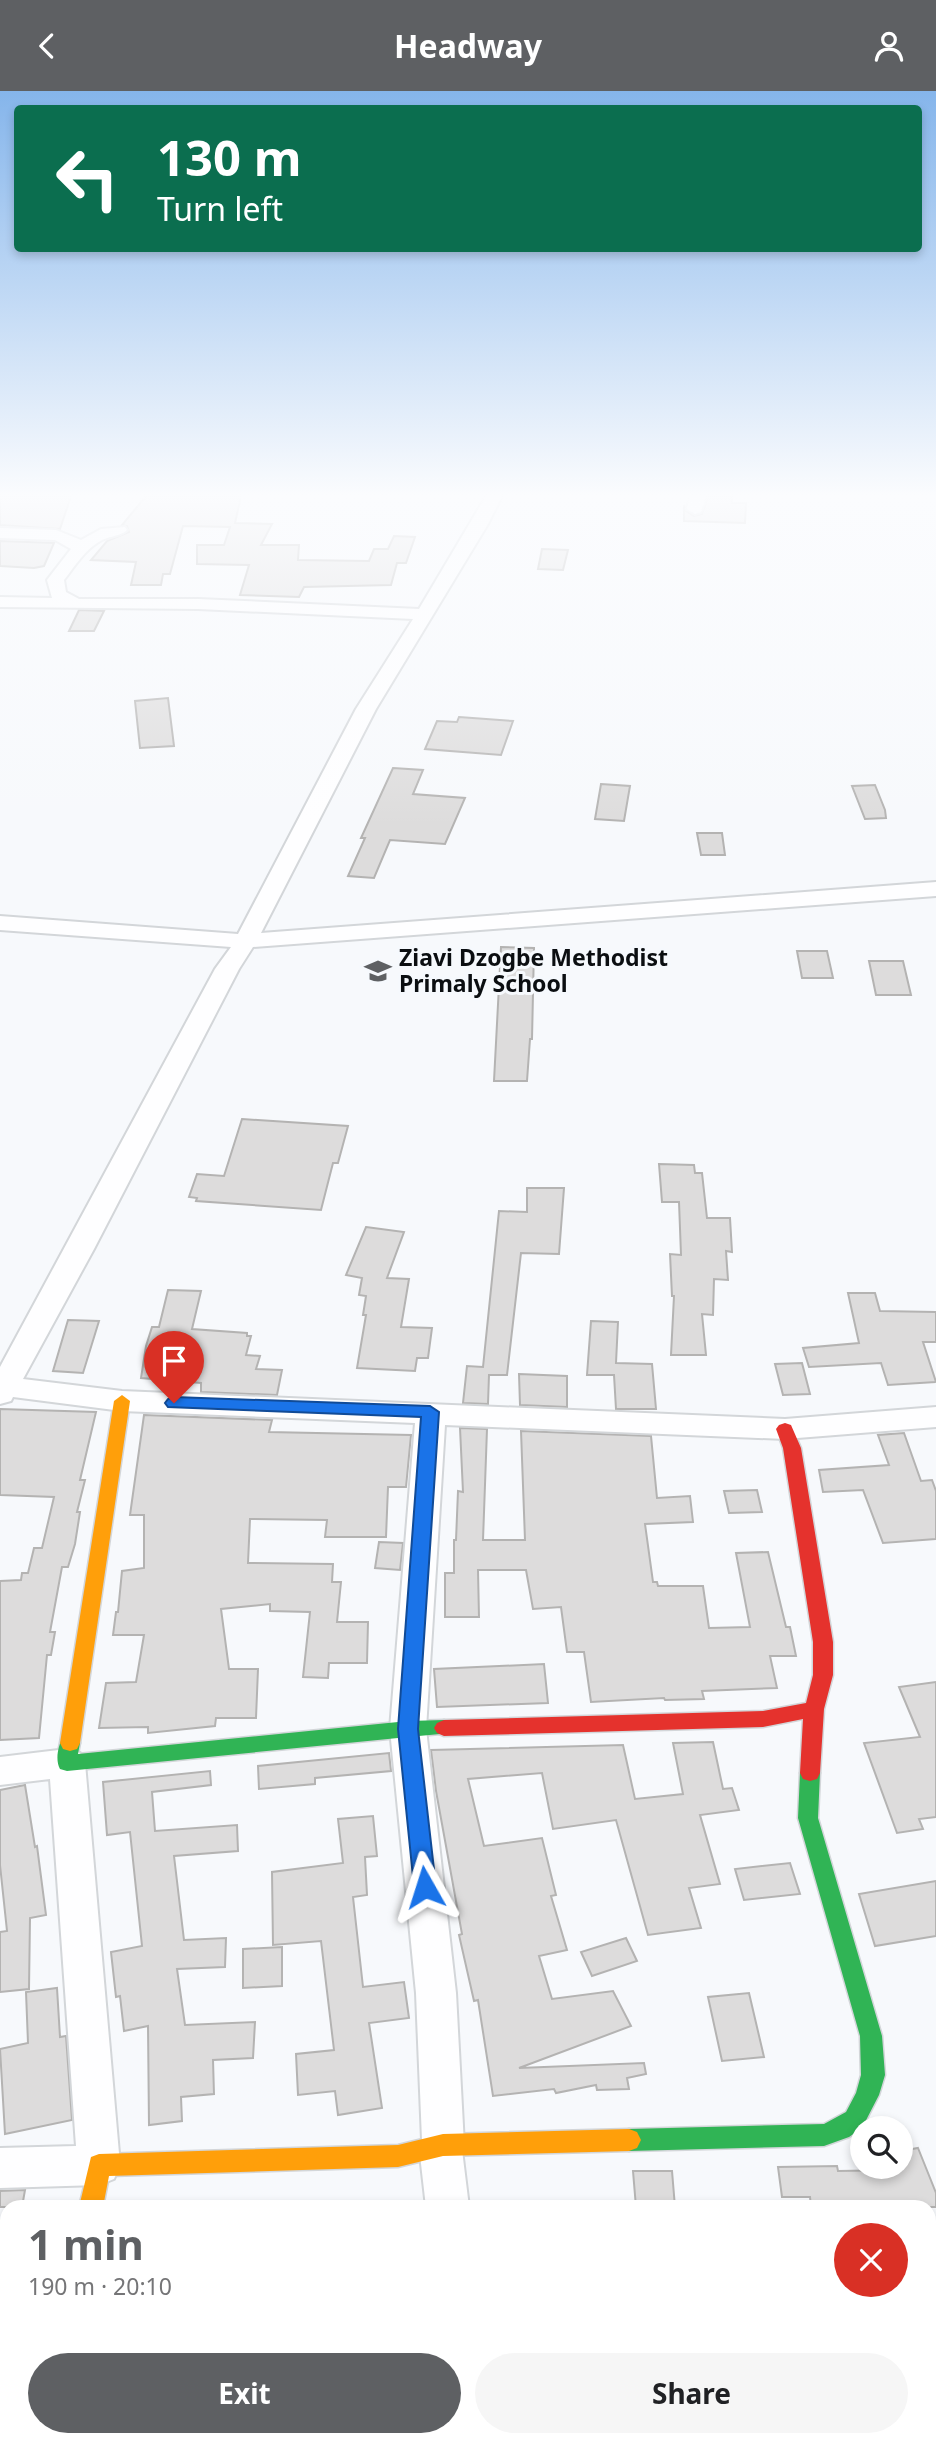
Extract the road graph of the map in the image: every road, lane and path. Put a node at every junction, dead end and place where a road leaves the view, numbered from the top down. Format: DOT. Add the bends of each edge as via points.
graph roads {
  1 [pos="241,606"];
  2 [pos="429,606"];
  3 [pos="424,614"];
  4 [pos="936,889"];
  5 [pos="0,923"];
  6 [pos="246,941"];
  7 [pos="2,1389"];
  8 [pos="122,1401"];
  9 [pos="430,1412"];
  10 [pos="936,1417"];
  11 [pos="785,1429"];
  12 [pos="814,1709"];
  13 [pos="408,1729"];
  14 [pos="66,1763"];
  15 [pos="0,1771"];
  16 [pos="442,2145"];
  17 [pos="99,2165"];
  18 [pos="0,2168"];
  19 [pos="92,2200"];
  20 [pos="447,2200"];
  1 -- 3 [label="street"];
  2 -- 3 [label="street"];
  3 -- 6 [label="street" via="366,709"];
  4 -- 6 [label="street"];
  5 -- 6 [label="street"];
  6 -- 7 [label="street"];
  7 -- 8 [label="street"];
  8 -- 9 [label="street"];
  8 -- 14 [label="street"];
  9 -- 11 [label="street"];
  9 -- 13 [label="street"];
  10 -- 11 [label="street"];
  11 -- 12 [label="street" via="792,1448 823,1642 823,1675"];
  12 -- 13 [label="street" via="763,1719"];
  12 -- 16 [label="street" via="808,1818 871,2036 873,2075 855,2120 824,2135"];
  13 -- 14 [label="street"];
  13 -- 16 [label="street" via="436,1993"];
  14 -- 15 [label="street"];
  14 -- 17 [label="street"];
  16 -- 17 [label="street" via="398,2156"];
  16 -- 20 [label="street"];
  17 -- 18 [label="street"];
  17 -- 19 [label="street"];
}
